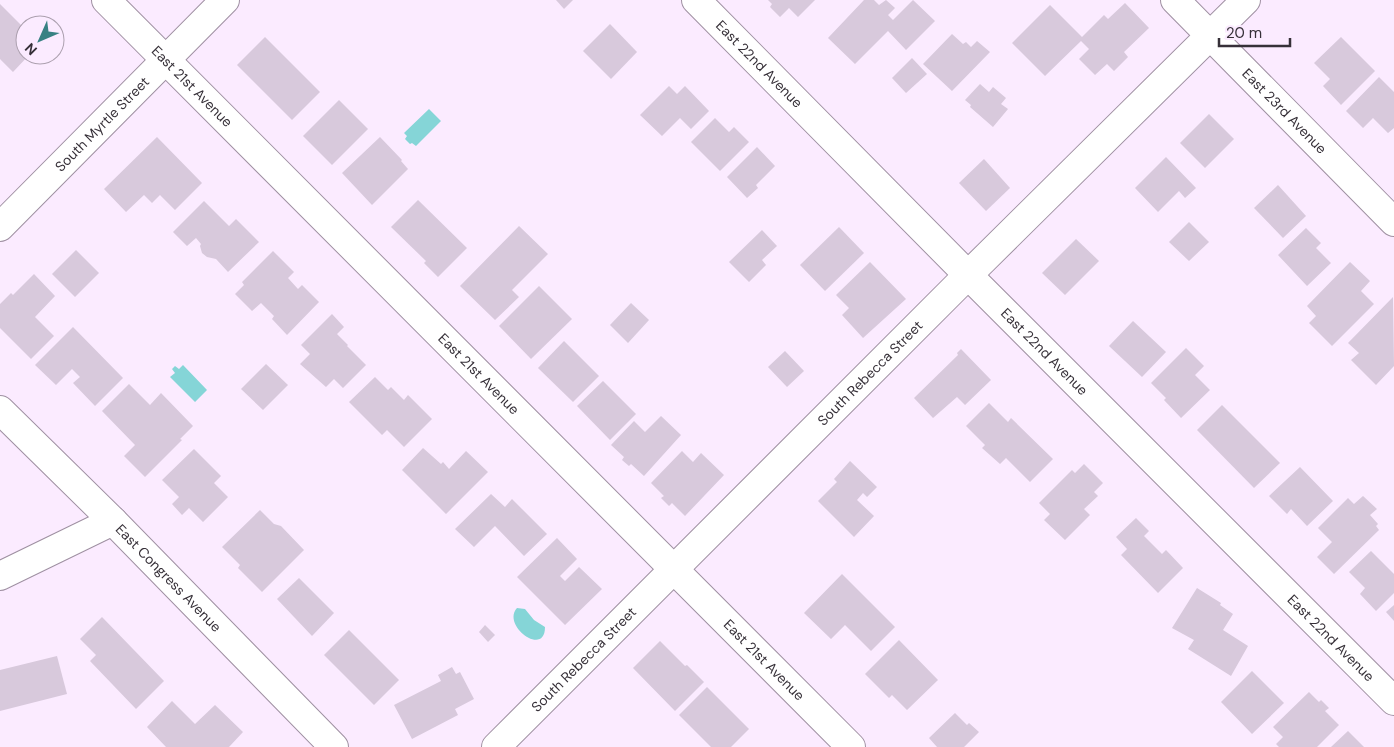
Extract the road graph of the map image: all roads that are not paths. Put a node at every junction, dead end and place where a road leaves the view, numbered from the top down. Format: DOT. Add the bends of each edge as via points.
graph roads {
  1 [pos="106,0"];
  2 [pos="225,0"];
  3 [pos="696,0"];
  4 [pos="1175,0"];
  5 [pos="1246,0"];
  6 [pos="1210,36"];
  7 [pos="167,60"];
  8 [pos="1394,222"];
  9 [pos="0,227"];
  10 [pos="968,275"];
  11 [pos="0,410"];
  12 [pos="113,521"];
  13 [pos="673,570"];
  14 [pos="0,576"];
  15 [pos="1394,701"];
  16 [pos="334,747"];
  17 [pos="496,747"];
  18 [pos="851,747"];
  1 -- 7 [label="street, East 21st Avenue"];
  2 -- 7 [label="street, South Myrtle Street"];
  3 -- 10 [label="street, East 22nd Avenue"];
  4 -- 6 [label="street, East 23rd Avenue"];
  5 -- 6 [label="street, South Rebecca Street"];
  6 -- 8 [label="street, East 23rd Avenue"];
  6 -- 10 [label="street, South Rebecca Street"];
  7 -- 9 [label="street, South Myrtle Street"];
  7 -- 13 [label="street, East 21st Avenue"];
  10 -- 13 [label="street, South Rebecca Street"];
  10 -- 15 [label="street, East 22nd Avenue"];
  11 -- 12 [label="street, East Congress Avenue"];
  12 -- 14 [label="street"];
  12 -- 16 [label="street, East Congress Avenue"];
  13 -- 17 [label="street, South Rebecca Street"];
  13 -- 18 [label="street, East 21st Avenue"];
}
